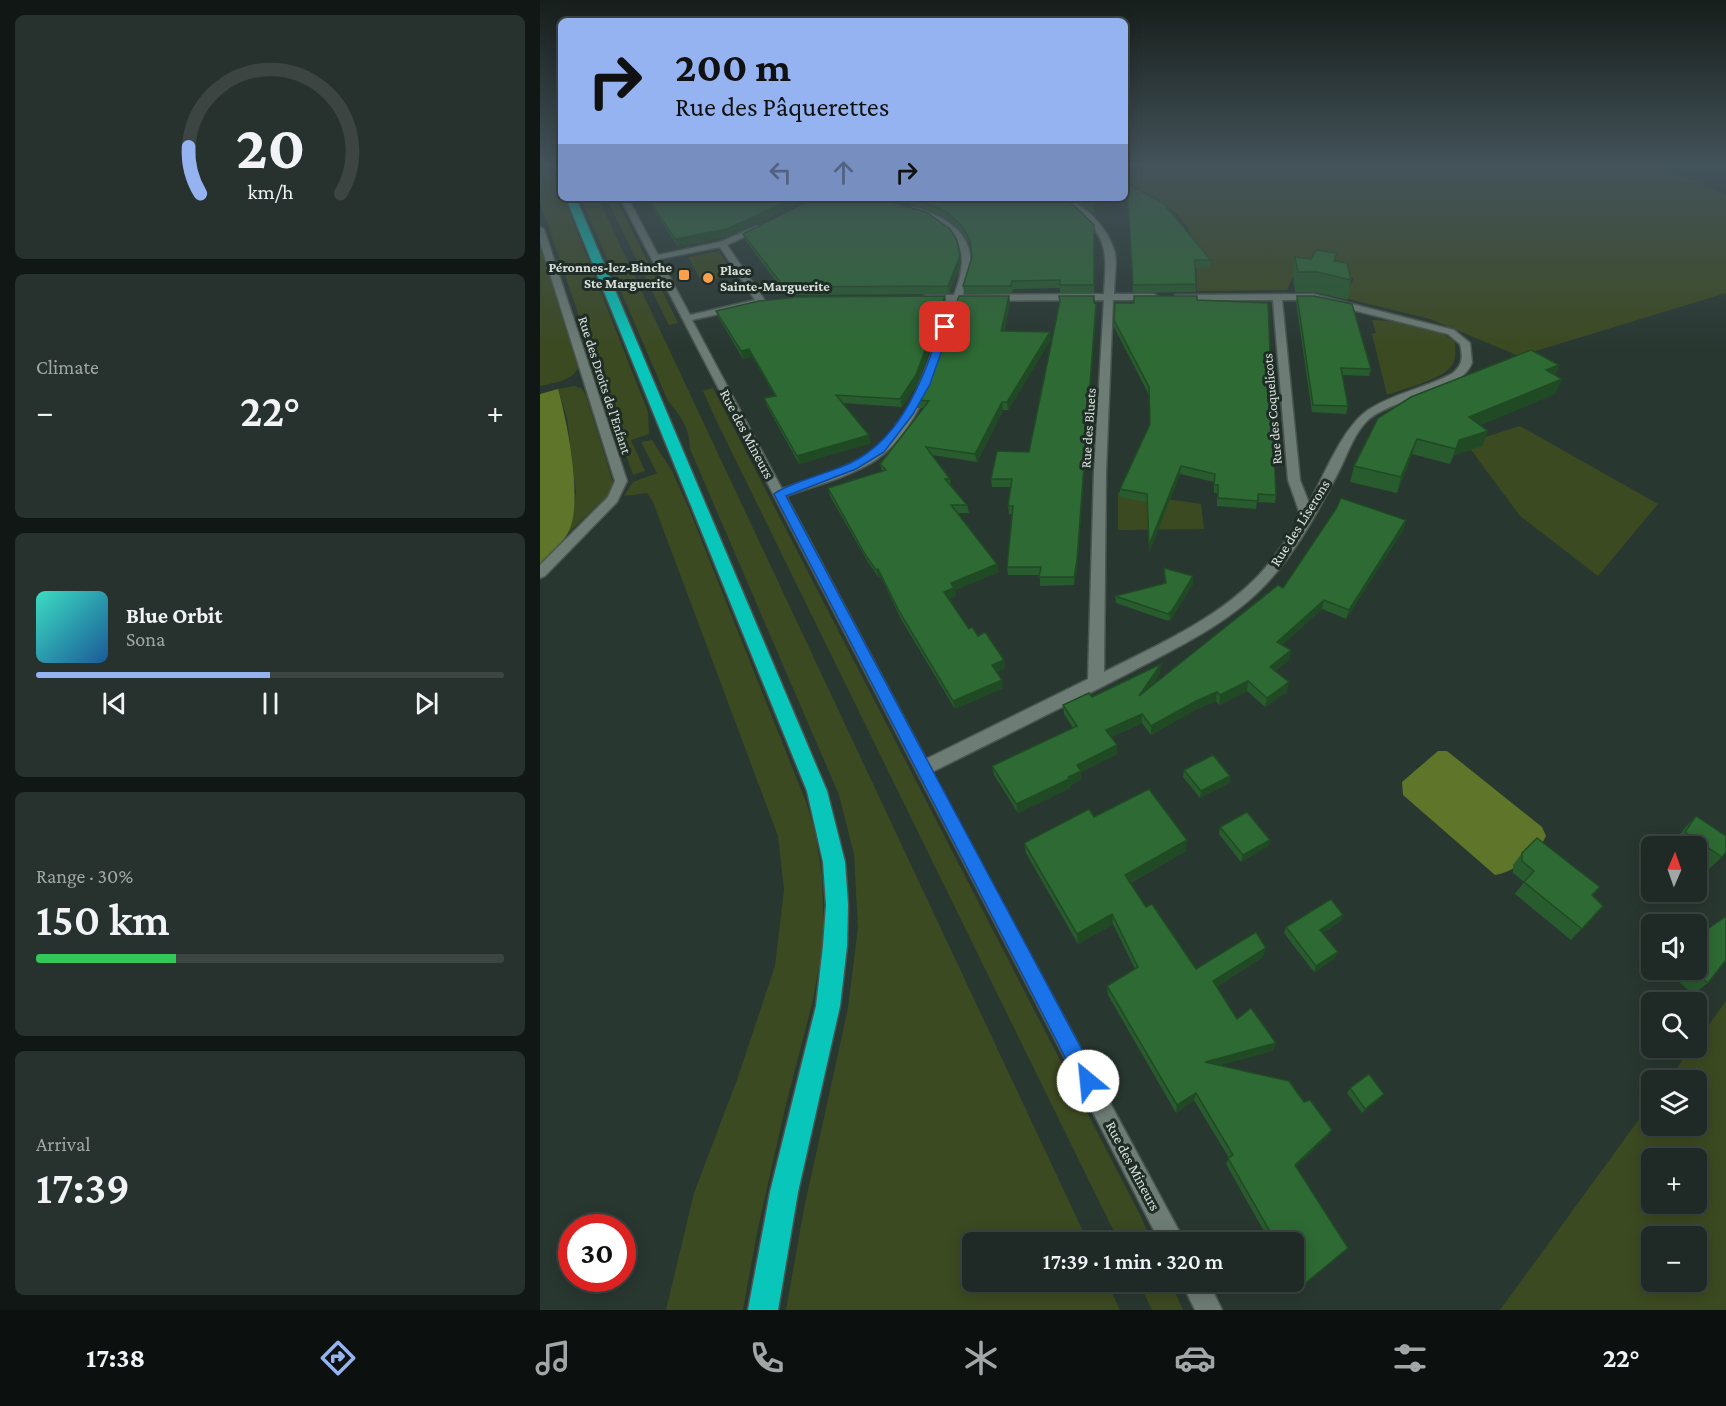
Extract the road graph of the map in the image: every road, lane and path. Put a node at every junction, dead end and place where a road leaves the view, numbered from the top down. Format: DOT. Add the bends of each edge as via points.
graph roads {
  1 [pos="583,227"];
  2 [pos="639,227"];
  3 [pos="761,227"];
  4 [pos="948,227"];
  5 [pos="1099,227"];
  6 [pos="540,229"];
  7 [pos="722,244"];
  8 [pos="655,258"];
  9 [pos="1110,297"];
  10 [pos="1276,297"];
  11 [pos="912,298"];
  12 [pos="957,298"];
  13 [pos="687,318"];
  14 [pos="779,494"];
  15 [pos="1307,517"];
  16 [pos="540,573"];
  17 [pos="1096,682"];
  18 [pos="922,769"];
  19 [pos="1168,1232"];
  20 [pos="1200,1292"];
  21 [pos="763,1310"];
  22 [pos="1209,1310"];
  1 -- 21 [label="highway" via="817,791 834,862 837,905 828,1006 784,1192"];
  2 -- 8 [label="street, Rue des Mineurs"];
  3 -- 7 [label="street"];
  4 -- 12 [label="street" via="961,238 966,253 967,264"];
  5 -- 9 [label="street, Rue des Bluets" via="1111,255"];
  6 -- 16 [label="street, Rue des Droits de l'Enfant" via="621,482 612,499"];
  7 -- 8 [label="street"];
  7 -- 13 [label="street" via="766,301"];
  8 -- 13 [label="street, Rue des Mineurs"];
  9 -- 10 [label="street, Rue des Liserons"];
  9 -- 12 [label="street, Rue des Liserons"];
  9 -- 17 [label="street, Rue des Bluets" via="1100,472"];
  10 -- 15 [label="street, Rue des Coquelicots" via="1294,480"];
  10 -- 15 [label="street, Rue des Liserons" via="1327,299 1440,327 1462,339 1467,354 1465,369 1460,374 1393,401 1364,419"];
  11 -- 12 [label="street, Rue des Liserons"];
  12 -- 14 [label="street" via="926,384 885,445 860,463"];
  13 -- 14 [label="street, Rue des Mineurs"];
  14 -- 18 [label="street, Rue des Mineurs"];
  15 -- 17 [label="street, Rue des Liserons" via="1278,562 1239,601"];
  17 -- 18 [label="street, Rue des Liserons"];
  18 -- 19 [label="street, Rue des Mineurs"];
  20 -- 22 [label="street"];
}
